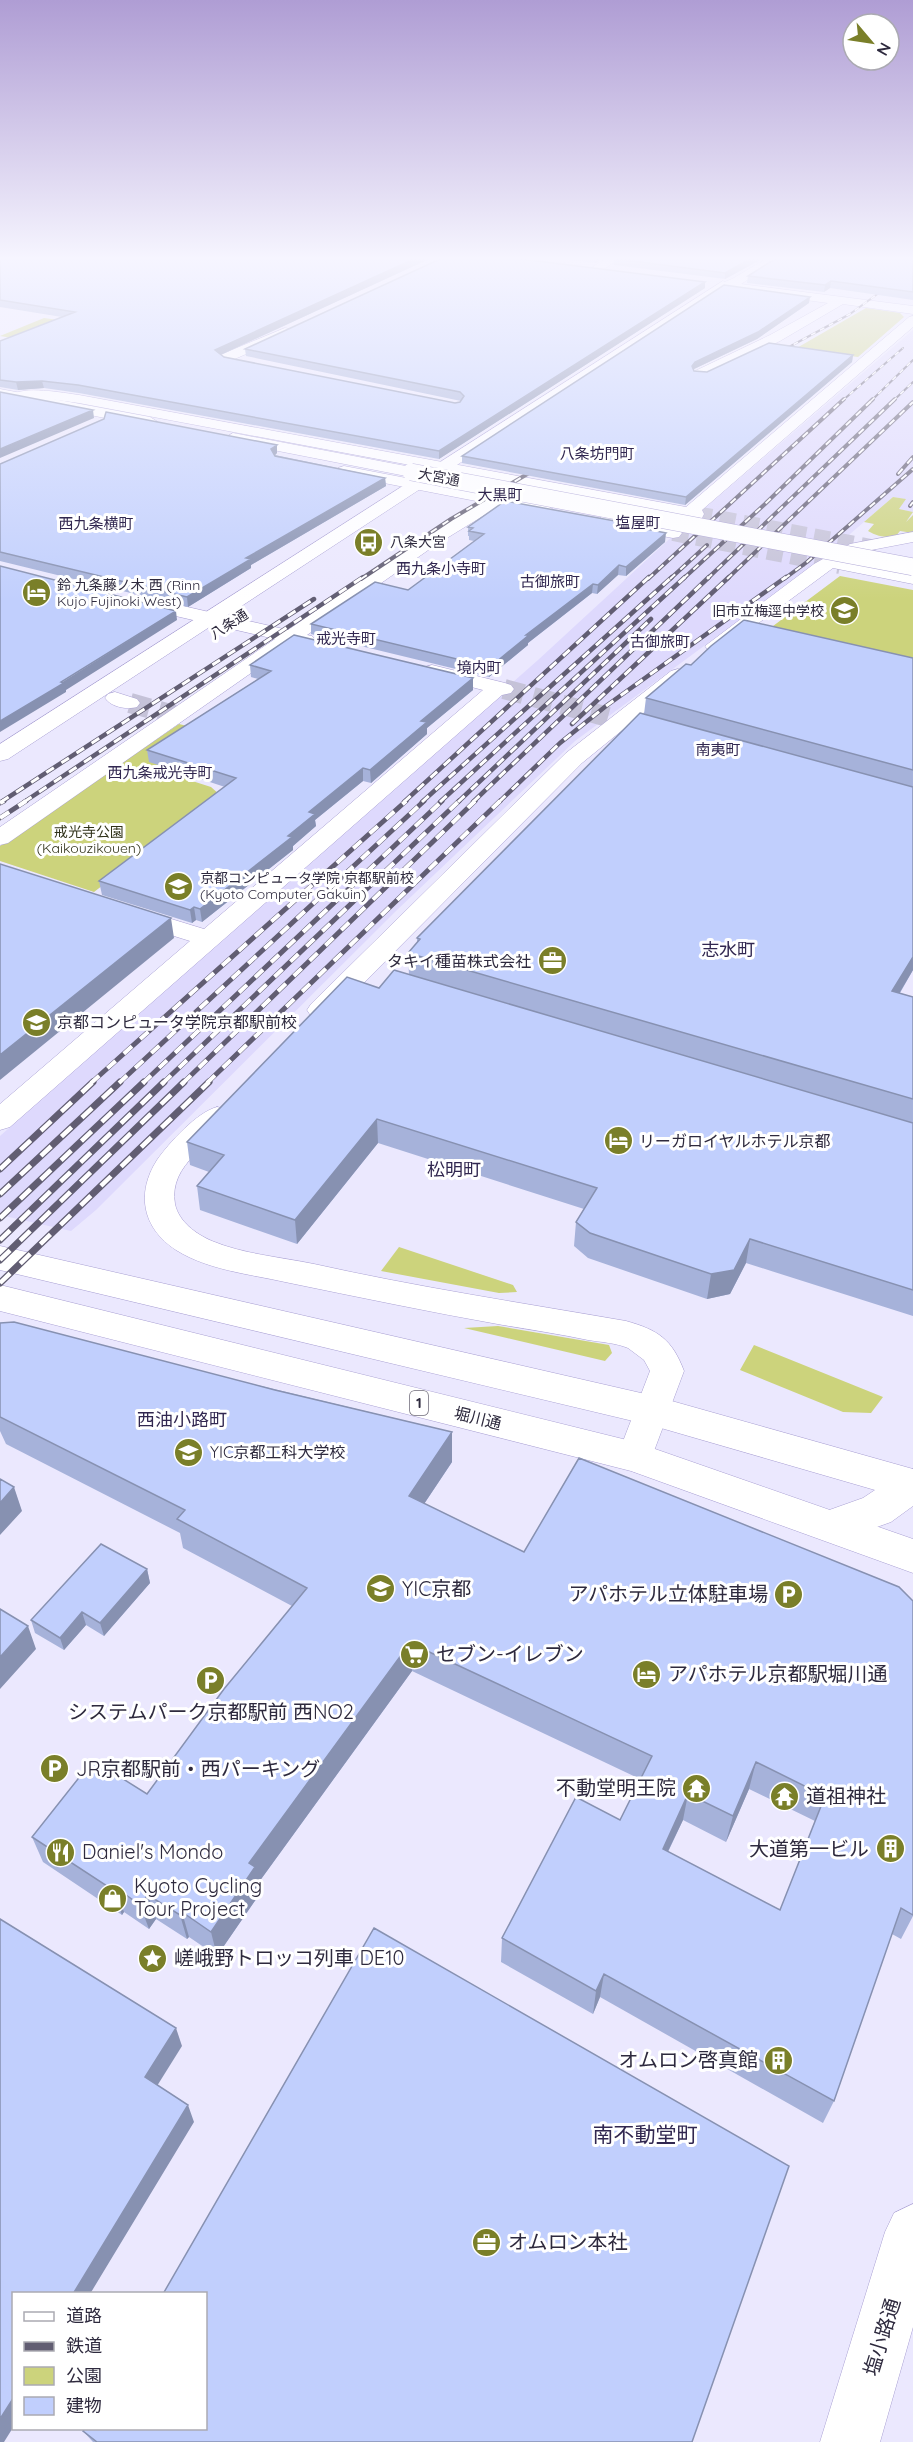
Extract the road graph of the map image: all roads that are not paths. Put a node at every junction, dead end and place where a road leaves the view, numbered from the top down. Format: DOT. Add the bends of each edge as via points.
graph roads {
  1 [pos="587,373"];
  2 [pos="853,373"];
  3 [pos="0,393"];
  4 [pos="18,396"];
  5 [pos="159,434"];
  6 [pos="217,446"];
  7 [pos="443,466"];
  8 [pos="413,478"];
  9 [pos="438,489"];
  10 [pos="495,501"];
  11 [pos="693,513"];
  12 [pos="913,537"];
  13 [pos="876,548"];
  14 [pos="913,555"];
  15 [pos="840,566"];
  16 [pos="913,567"];
  17 [pos="913,579"];
  18 [pos="123,598"];
  19 [pos="207,620"];
  20 [pos="231,622"];
  21 [pos="293,638"];
  22 [pos="327,646"];
  23 [pos="418,668"];
  24 [pos="0,754"];
  25 [pos="0,772"];
  26 [pos="0,838"];
  27 [pos="112,908"];
  28 [pos="208,939"];
  29 [pos="358,972"];
  30 [pos="392,982"];
  31 [pos="301,1030"];
  32 [pos="236,1097"];
  33 [pos="0,1120"];
  34 [pos="0,1258"];
  35 [pos="0,1298"];
  36 [pos="654,1411"];
  37 [pos="635,1457"];
  38 [pos="913,1485"];
  39 [pos="832,1526"];
  40 [pos="913,1556"];
  41 [pos="913,2232"];
  42 [pos="850,2442"];
  1 -- 7 [label="main road, 八条通"];
  2 -- 11 [label="street"];
  3 -- 4 [label="main road, 大宮通"];
  4 -- 5 [label="street" via="36,410"];
  4 -- 7 [label="street" via="79,399"];
  4 -- 8 [label="main road, 大宮通"];
  6 -- 8 [label="street"];
  7 -- 8 [label="main road, 八条通"];
  7 -- 9 [label="main road"];
  7 -- 11 [label="street"];
  8 -- 9 [label="street"];
  8 -- 16 [label="main road, 大宮通, bridge"];
  8 -- 19 [label="main road, 八条通"];
  9 -- 10 [label="street"];
  9 -- 20 [label="main road, 八条通"];
  10 -- 11 [label="street" via="670,532"];
  10 -- 21 [label="street" via="428,542"];
  12 -- 29 [label="street" via="856,548 820,568 574,758"];
  13 -- 14 [label="street"];
  15 -- 17 [label="street"];
  18 -- 19 [label="street"];
  19 -- 20 [label="street"];
  19 -- 24 [label="main road, 八条通"];
  20 -- 21 [label="street"];
  20 -- 25 [label="main road, 八条通" via="123,701"];
  21 -- 22 [label="street"];
  21 -- 26 [label="street"];
  23 -- 28 [label="street" via="501,688"];
  27 -- 28 [label="street"];
  28 -- 33 [label="street"];
  29 -- 30 [label="street"];
  29 -- 31 [label="street"];
  32 -- 36 [label="street" via="165,1174 160,1207 179,1236 211,1252 328,1280 635,1336 657,1350 666,1371"];
  34 -- 36 [label="main road"];
  35 -- 37 [label="main road, 堀川通 / 1"];
  36 -- 37 [label="street"];
  36 -- 38 [label="main road"];
  37 -- 39 [label="main road, 堀川通 / 1"];
  38 -- 39 [label="main road" via="877,1510"];
  39 -- 40 [label="main road, 堀川通 / 1"];
  41 -- 42 [label="main road, 塩小路通"];
}
